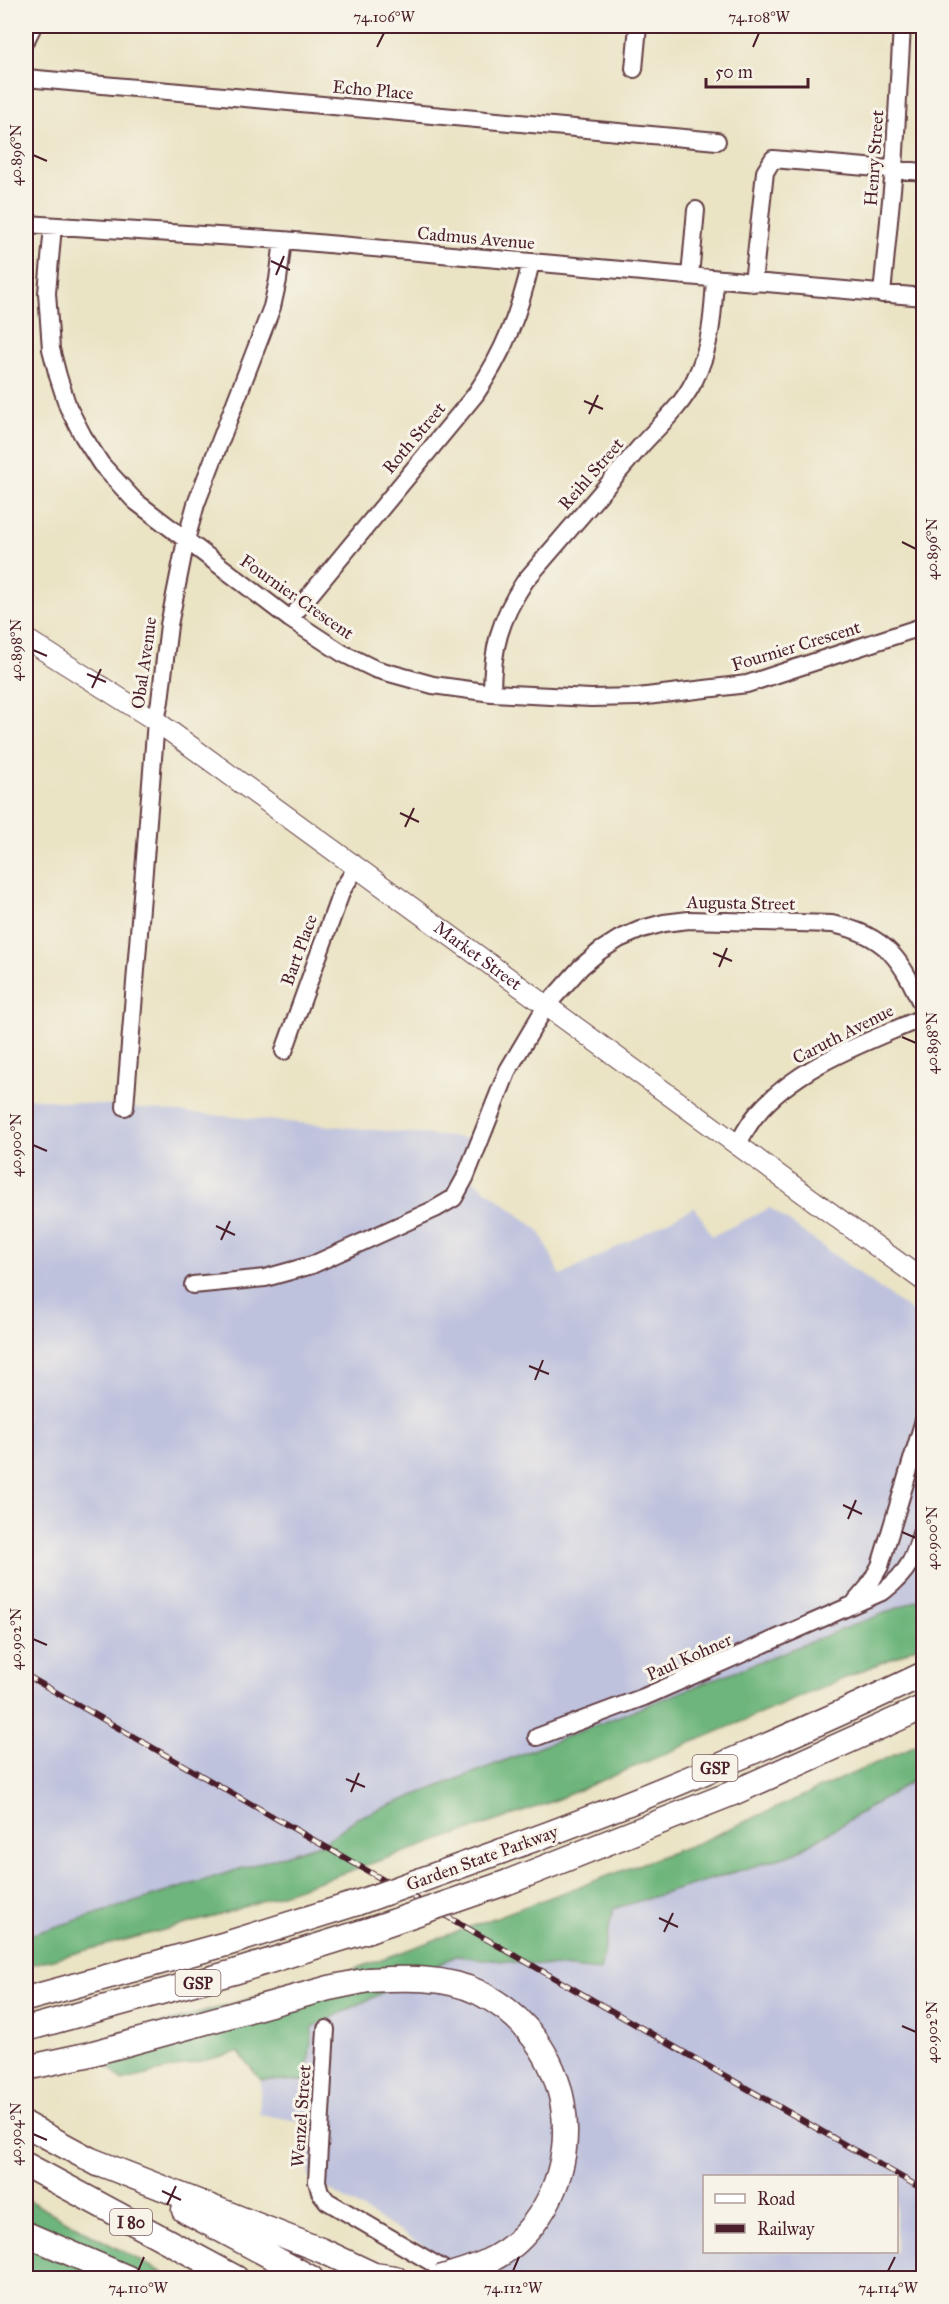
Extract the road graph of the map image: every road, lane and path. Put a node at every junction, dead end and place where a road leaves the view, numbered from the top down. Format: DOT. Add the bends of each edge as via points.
graph roads {
  1 [pos="33,26"];
  2 [pos="638,26"];
  3 [pos="902,26"];
  4 [pos="26,40"];
  5 [pos="634,69"];
  6 [pos="26,78"];
  7 [pos="717,141"];
  8 [pos="894,169"];
  9 [pos="924,172"];
  10 [pos="696,210"];
  11 [pos="26,224"];
  12 [pos="53,226"];
  13 [pos="283,240"];
  14 [pos="531,262"];
  15 [pos="690,276"];
  16 [pos="715,279"];
  17 [pos="753,283"];
  18 [pos="882,294"];
  19 [pos="924,297"];
  20 [pos="186,540"];
  21 [pos="290,619"];
  22 [pos="924,626"];
  23 [pos="26,639"];
  24 [pos="492,693"];
  25 [pos="156,721"];
  26 [pos="357,867"];
  27 [pos="546,1006"];
  28 [pos="924,1010"];
  29 [pos="924,1017"];
  30 [pos="284,1051"];
  31 [pos="125,1107"];
  32 [pos="737,1145"];
  33 [pos="924,1281"];
  34 [pos="193,1285"];
  35 [pos="924,1420"];
  36 [pos="924,1524"];
  37 [pos="853,1604"];
  38 [pos="924,1674"];
  39 [pos="924,1707"];
  40 [pos="537,1737"];
  41 [pos="26,2000"];
  42 [pos="26,2030"];
  43 [pos="326,2030"];
  44 [pos="26,2068"];
  45 [pos="26,2125"];
  46 [pos="86,2158"];
  47 [pos="26,2165"];
  48 [pos="26,2234"];
  49 [pos="26,2241"];
  50 [pos="123,2278"];
  51 [pos="128,2278"];
  52 [pos="236,2278"];
  53 [pos="311,2278"];
  54 [pos="395,2278"];
  55 [pos="439,2278"];
  56 [pos="459,2278"];
  1 -- 4 [label="street"];
  2 -- 5 [label="street"];
  3 -- 8 [label="street, Henry Street"];
  6 -- 7 [label="street, Echo Place"];
  8 -- 9 [label="street"];
  8 -- 17 [label="street" via="773,159 765,172"];
  8 -- 18 [label="street, Henry Street"];
  10 -- 15 [label="street"];
  11 -- 12 [label="street, Cadmus Avenue"];
  12 -- 13 [label="street, Cadmus Avenue"];
  12 -- 20 [label="street, Fournier Crescent" via="48,321 68,407 101,464 119,485"];
  13 -- 14 [label="street, Cadmus Avenue"];
  13 -- 20 [label="street, Obal Avenue" via="272,307 196,504"];
  14 -- 15 [label="street, Cadmus Avenue"];
  14 -- 21 [label="street, Roth Street" via="515,323 485,381"];
  15 -- 16 [label="street, Cadmus Avenue"];
  16 -- 17 [label="street, Cadmus Avenue"];
  16 -- 24 [label="street, Reihl Street" via="710,335 694,381 667,421 512,600 495,644"];
  17 -- 18 [label="street, Cadmus Avenue"];
  18 -- 19 [label="street, Cadmus Avenue"];
  20 -- 21 [label="street, Fournier Crescent"];
  20 -- 25 [label="street, Obal Avenue" via="168,625"];
  21 -- 24 [label="street, Fournier Crescent" via="375,669 433,685"];
  22 -- 24 [label="street, Fournier Crescent" via="747,684 638,697"];
  23 -- 25 [label="main road, Market Street"];
  25 -- 26 [label="main road, Market Street"];
  25 -- 31 [label="street, Obal Avenue"];
  26 -- 27 [label="main road, Market Street"];
  26 -- 30 [label="street, Bart Place" via="342,890"];
  27 -- 28 [label="street, Augusta Street" via="581,967 619,939 653,926 689,920 832,924 857,931 896,958"];
  27 -- 32 [label="main road, Market Street"];
  27 -- 34 [label="street, Augusta Street" via="508,1070 478,1149 454,1198 312,1265 266,1278"];
  29 -- 32 [label="street, Caruth Avenue" via="802,1075 756,1115"];
  32 -- 33 [label="main road, Market Street"];
  35 -- 37 [label="street, Paul Kohner" via="880,1566"];
  36 -- 37 [label="street, Paul Kohner" via="912,1562 900,1578 884,1591"];
  37 -- 40 [label="street, Paul Kohner" via="644,1697"];
  38 -- 41 [label="highway, Garden State Parkway / GSP, bridge" via="711,1770 502,1851 357,1903"];
  39 -- 42 [label="highway, Garden State Parkway / GSP, bridge" via="733,1793 508,1882 224,1975"];
  43 -- 56 [label="street, Wenzel Street" via="317,2181 320,2192 327,2201"];
  44 -- 55 [label="highway, bridge" via="368,1980 444,1982 479,1992 510,2012 532,2034 552,2066 563,2101 565,2140 558,2176 543,2209 523,2236 496,2257"];
  45 -- 46 [label="highway, I 80"];
  46 -- 53 [label="highway, I 80"];
  46 -- 54 [label="highway" via="323,2251 374,2275"];
  47 -- 52 [label="highway, I 80"];
  48 -- 51 [label="highway"];
  49 -- 50 [label="highway"];
}
